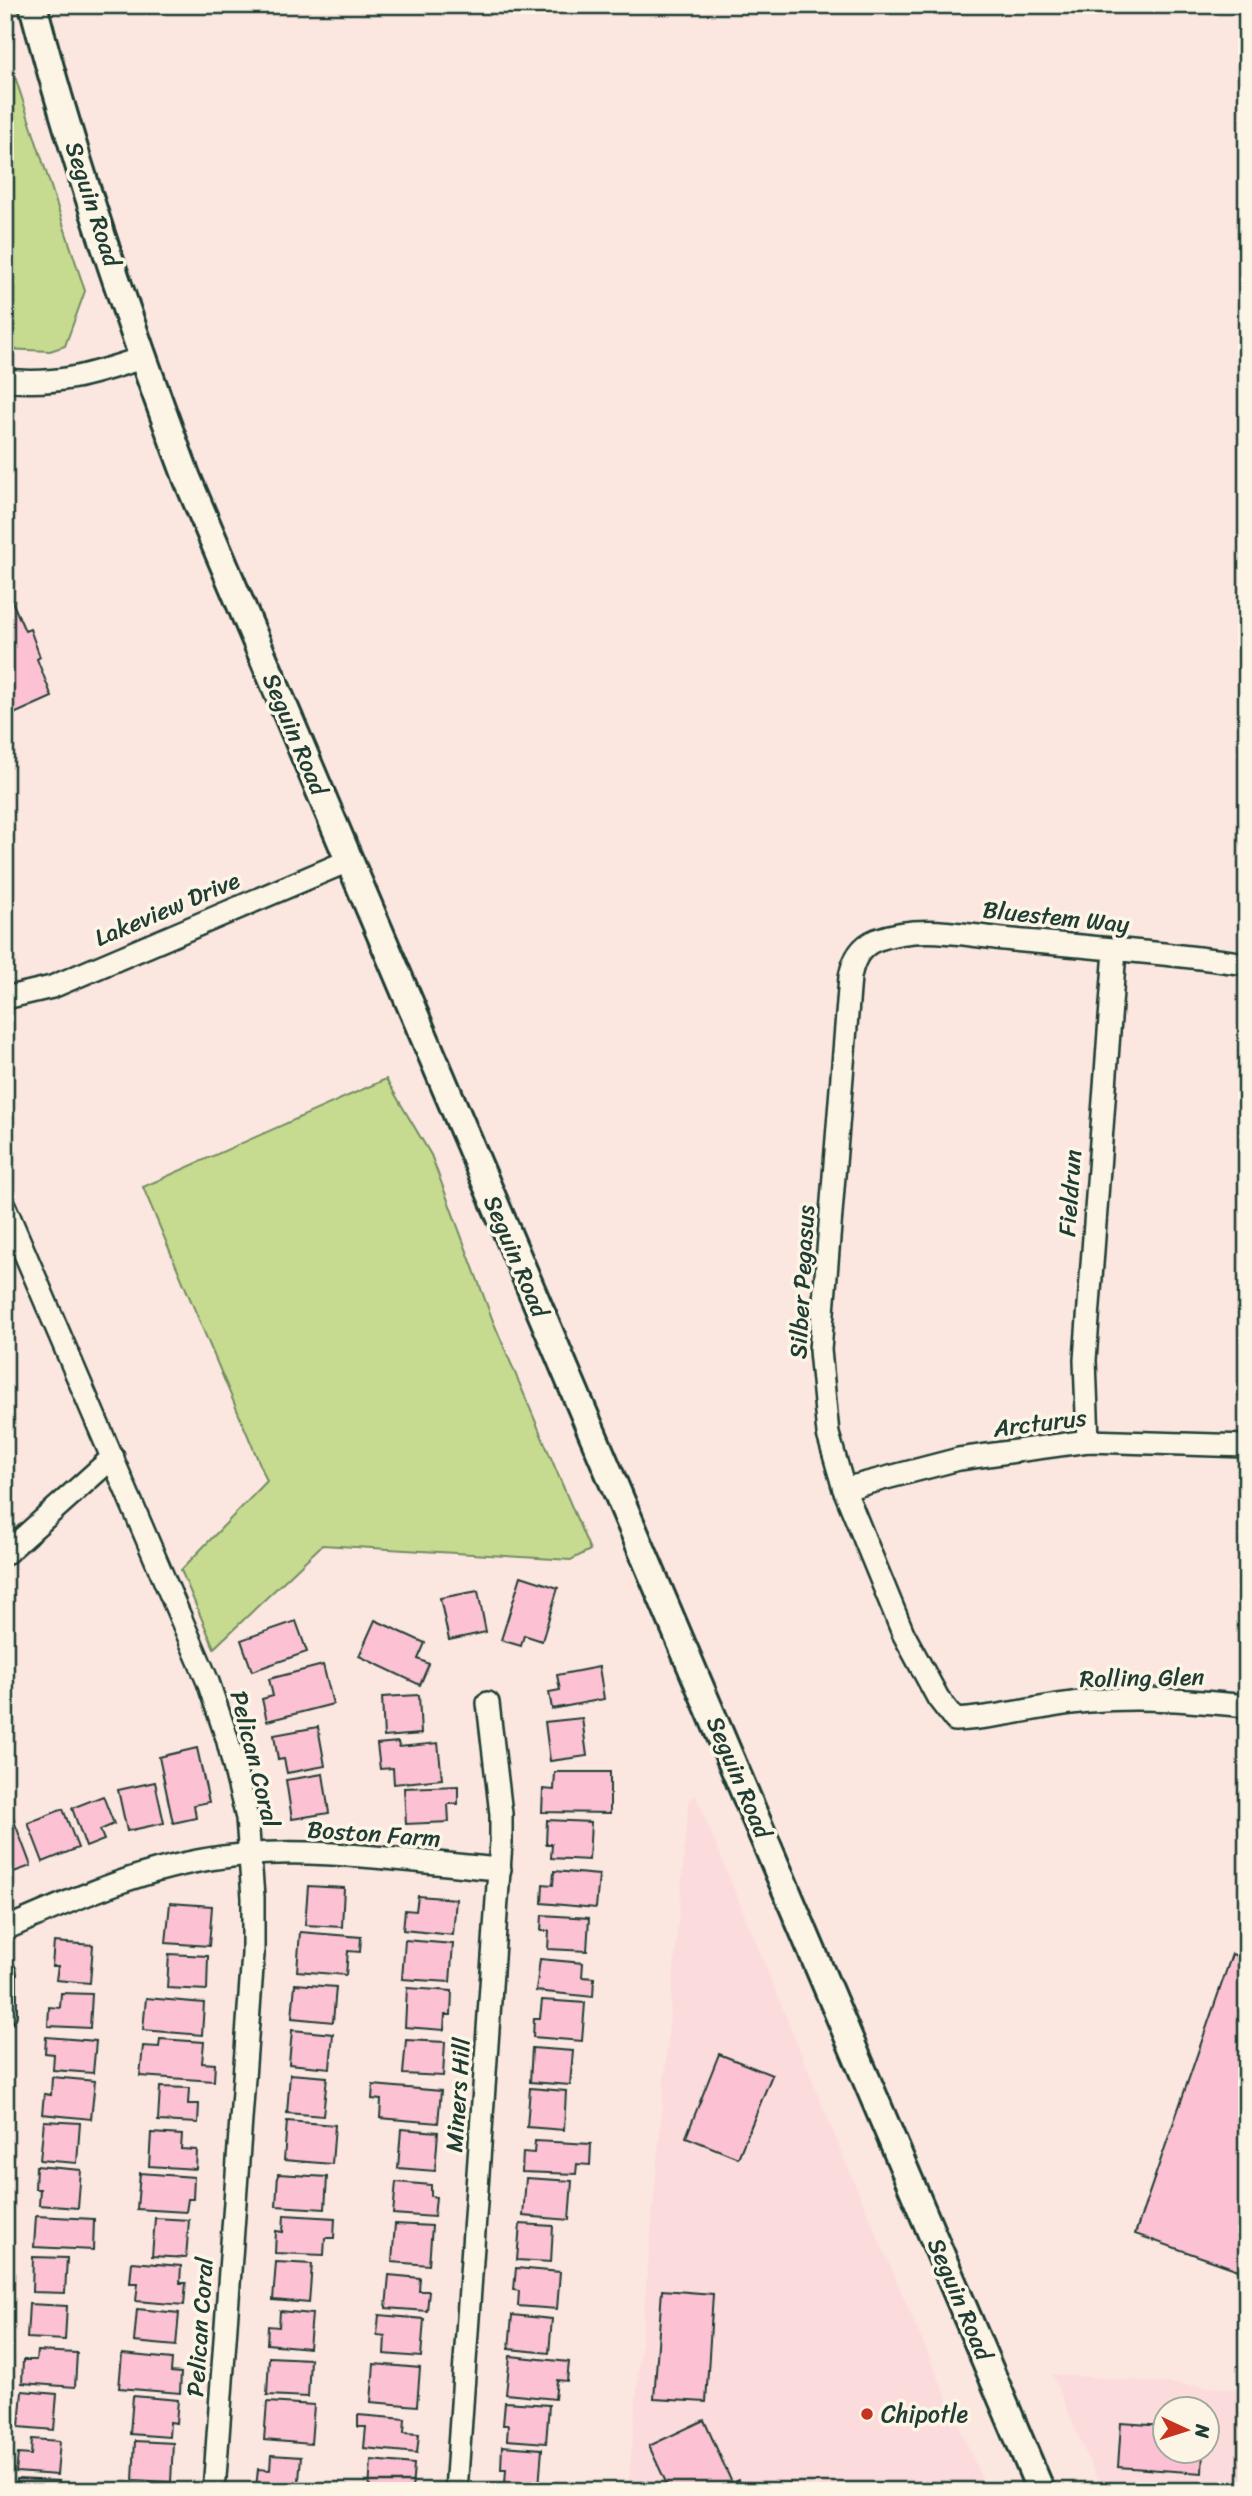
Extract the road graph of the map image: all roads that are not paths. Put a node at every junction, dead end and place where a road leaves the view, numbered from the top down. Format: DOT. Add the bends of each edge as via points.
graph roads {
  1 [pos="33,5"];
  2 [pos="142,358"];
  3 [pos="5,380"];
  4 [pos="348,861"];
  5 [pos="862,949"];
  6 [pos="1115,950"];
  7 [pos="1247,964"];
  8 [pos="5,998"];
  9 [pos="5,1207"];
  10 [pos="13,1251"];
  11 [pos="1088,1441"];
  12 [pos="1247,1446"];
  13 [pos="113,1457"];
  14 [pos="844,1489"];
  15 [pos="5,1554"];
  16 [pos="488,1703"];
  17 [pos="1247,1706"];
  18 [pos="955,1720"];
  19 [pos="252,1854"];
  20 [pos="500,1869"];
  21 [pos="5,1929"];
  22 [pos="5,1973"];
  23 [pos="5,2014"];
  24 [pos="214,2491"];
  25 [pos="456,2491"];
  26 [pos="1041,2491"];
  1 -- 2 [label="main road, Seguin Road"];
  2 -- 3 [label="street" via="77,379"];
  2 -- 4 [label="main road, Seguin Road" via="187,478"];
  4 -- 8 [label="street, Lakeview Drive" via="52,987"];
  4 -- 26 [label="main road, Seguin Road"];
  5 -- 6 [label="street, Bluestem Way" via="896,935 943,930"];
  5 -- 14 [label="street, Silber Pegasus" via="853,961 850,977 820,1350 828,1434"];
  6 -- 7 [label="street, Bluestem Way"];
  6 -- 11 [label="street, Fieldrun" via="1086,1360"];
  9 -- 10 [label="street, Pelican Coral"];
  10 -- 13 [label="street, Pelican Coral"];
  11 -- 12 [label="street, Arcturus"];
  11 -- 14 [label="street, Arcturus" via="959,1459"];
  13 -- 15 [label="street"];
  13 -- 19 [label="street, Pelican Coral" via="208,1682 238,1779"];
  14 -- 18 [label="street, Silber Pegasus" via="903,1633"];
  16 -- 20 [label="street, Miners Hill" via="501,1814"];
  17 -- 18 [label="street, Rolling Glen" via="1177,1699 1089,1701"];
  19 -- 20 [label="street, Boston Farm"];
  19 -- 21 [label="street, Boston Farm" via="145,1873"];
  19 -- 24 [label="street, Pelican Coral" via="253,1954"];
  20 -- 25 [label="street, Miners Hill"];
  22 -- 23 [label="street"];
}
